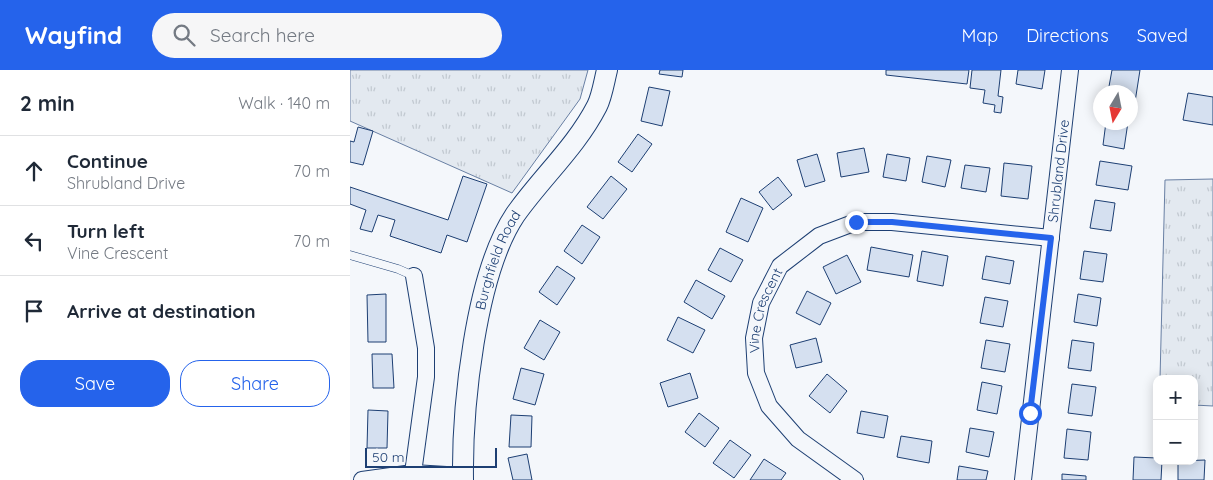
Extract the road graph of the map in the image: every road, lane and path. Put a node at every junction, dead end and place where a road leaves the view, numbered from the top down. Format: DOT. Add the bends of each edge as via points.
graph roads {
  1 [pos="606,70"];
  2 [pos="1070,70"];
  3 [pos="1051,238"];
  4 [pos="350,255"];
  5 [pos="414,276"];
  6 [pos="413,474"];
  7 [pos="463,478"];
  8 [pos="362,480"];
  9 [pos="855,480"];
  10 [pos="1023,480"];
  1 -- 7 [label="street, Burghfield Road" via="598,106 571,146 515,215 489,276 475,340 467,401"];
  2 -- 3 [label="street, Shrubland Drive"];
  3 -- 9 [label="street, Vine Crescent" via="892,222 856,222 819,236 780,266 761,303 754,338 756,373 769,406 798,439"];
  3 -- 10 [label="street, Shrubland Drive"];
  4 -- 5 [label="lane"];
  5 -- 6 [label="street" via="426,348 426,377"];
  6 -- 7 [label="street"];
  6 -- 8 [label="street"];
}
